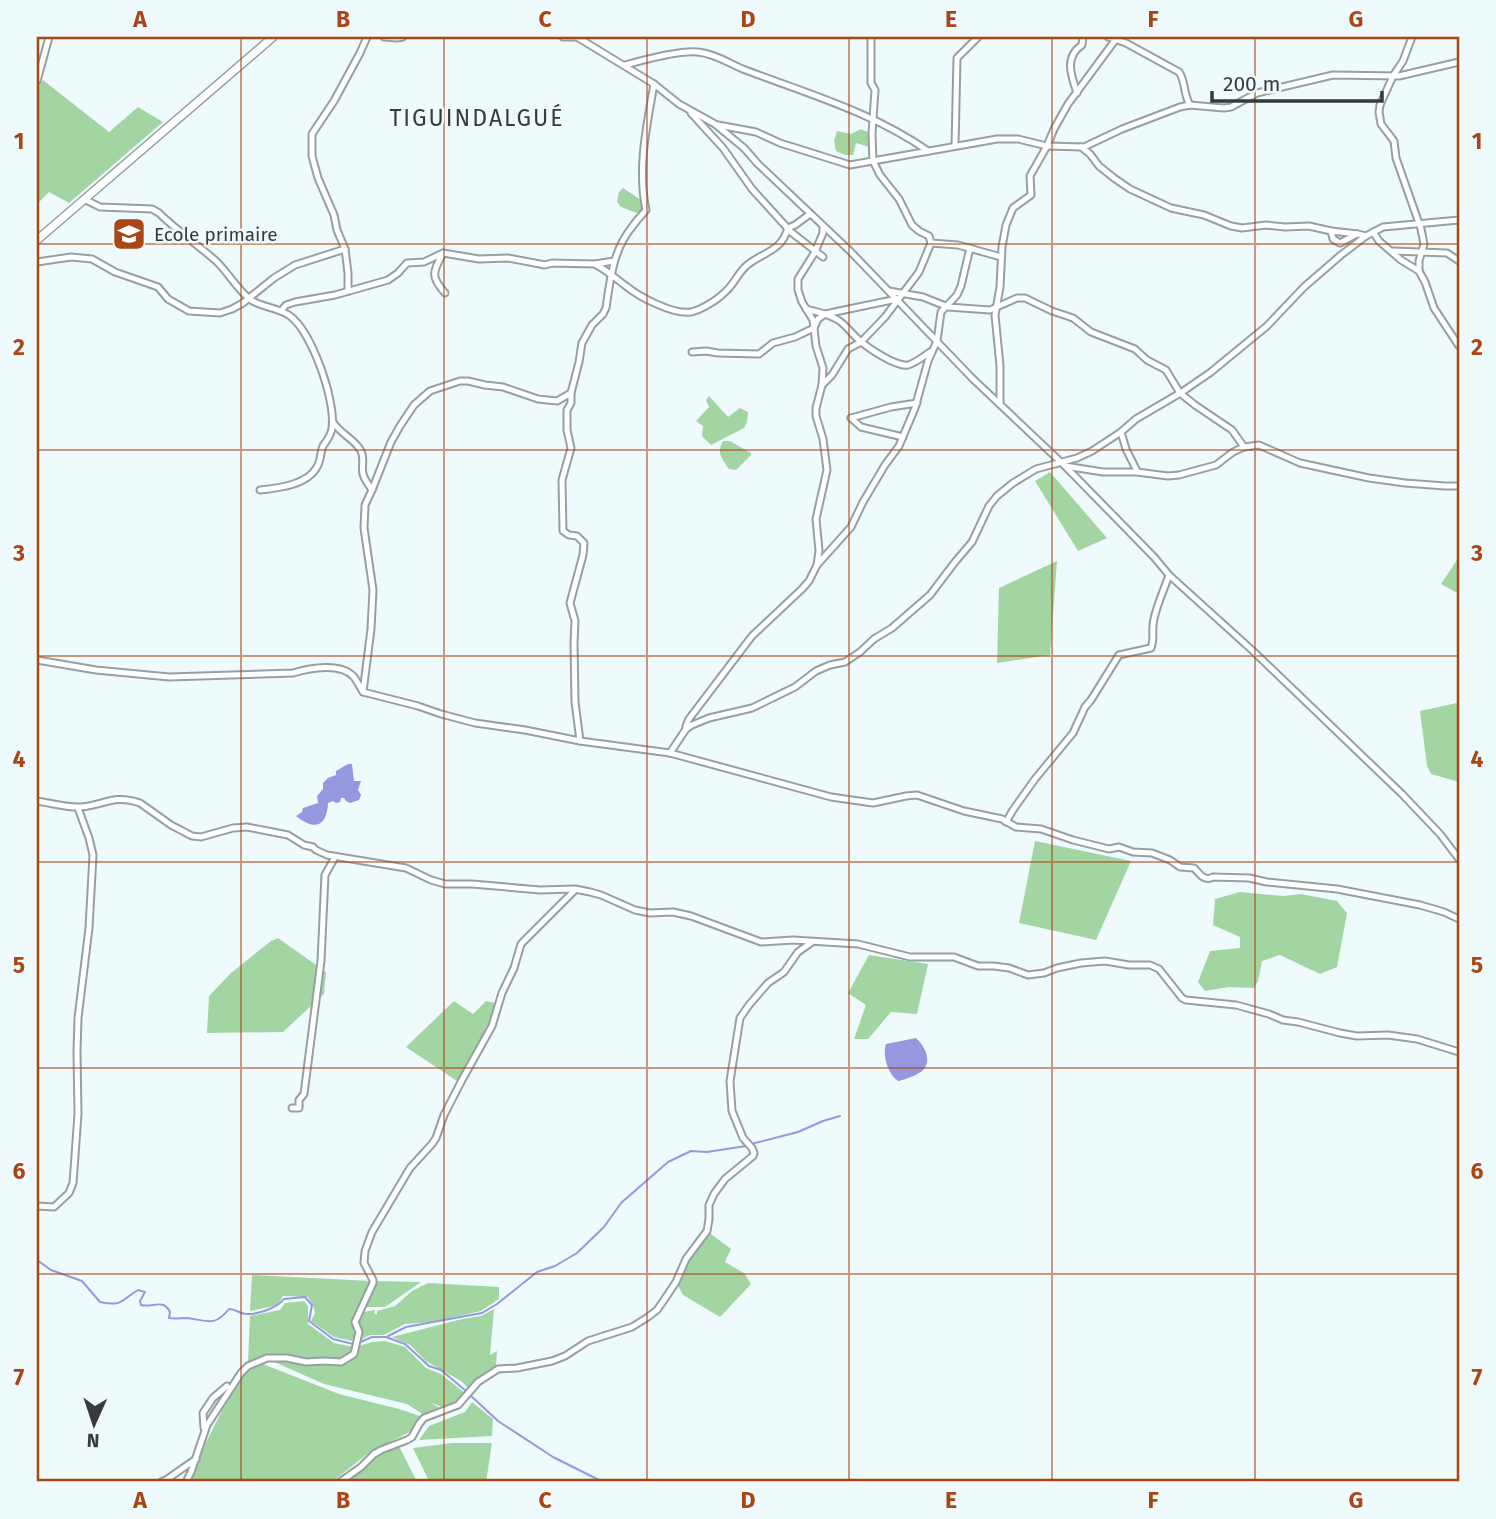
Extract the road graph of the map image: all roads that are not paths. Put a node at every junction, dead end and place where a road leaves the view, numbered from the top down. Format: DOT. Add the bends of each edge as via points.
graph roads {
  1 [pos="49,37"];
  2 [pos="273,37"];
  3 [pos="367,37"];
  4 [pos="384,37"];
  5 [pos="403,37"];
  6 [pos="563,37"];
  7 [pos="577,37"];
  8 [pos="872,37"];
  9 [pos="978,37"];
  10 [pos="1083,37"];
  11 [pos="1108,37"];
  12 [pos="1412,37"];
  13 [pos="1118,38"];
  14 [pos="1459,62"];
  15 [pos="625,65"];
  16 [pos="1393,76"];
  17 [pos="37,81"];
  18 [pos="654,84"];
  19 [pos="1077,93"];
  20 [pos="1190,105"];
  21 [pos="686,109"];
  22 [pos="873,120"];
  23 [pos="715,124"];
  24 [pos="955,146"];
  25 [pos="1047,146"];
  26 [pos="1081,147"];
  27 [pos="928,151"];
  28 [pos="873,161"];
  29 [pos="86,200"];
  30 [pos="810,214"];
  31 [pos="1459,220"];
  32 [pos="1419,223"];
  33 [pos="823,226"];
  34 [pos="788,228"];
  35 [pos="1331,231"];
  36 [pos="1373,232"];
  37 [pos="1358,234"];
  38 [pos="1366,236"];
  39 [pos="37,240"];
  40 [pos="931,243"];
  41 [pos="970,248"];
  42 [pos="345,249"];
  43 [pos="1393,251"];
  44 [pos="815,252"];
  45 [pos="1423,252"];
  46 [pos="443,253"];
  47 [pos="822,257"];
  48 [pos="1001,257"];
  49 [pos="614,261"];
  50 [pos="1459,261"];
  51 [pos="37,262"];
  52 [pos="595,264"];
  53 [pos="1419,271"];
  54 [pos="611,274"];
  55 [pos="348,291"];
  56 [pos="445,293"];
  57 [pos="899,297"];
  58 [pos="249,299"];
  59 [pos="948,307"];
  60 [pos="996,308"];
  61 [pos="806,309"];
  62 [pos="281,310"];
  63 [pos="825,314"];
  64 [pos="814,328"];
  65 [pos="937,341"];
  66 [pos="861,342"];
  67 [pos="1459,346"];
  68 [pos="932,351"];
  69 [pos="692,352"];
  70 [pos="822,385"];
  71 [pos="571,393"];
  72 [pos="1180,393"];
  73 [pos="916,403"];
  74 [pos="1000,403"];
  75 [pos="332,422"];
  76 [pos="1121,432"];
  77 [pos="903,437"];
  78 [pos="1244,447"];
  79 [pos="1063,464"];
  80 [pos="1137,471"];
  81 [pos="1459,486"];
  82 [pos="260,490"];
  83 [pos="372,490"];
  84 [pos="817,565"];
  85 [pos="1169,575"];
  86 [pos="37,660"];
  87 [pos="363,692"];
  88 [pos="686,729"];
  89 [pos="580,741"];
  90 [pos="670,753"];
  91 [pos="37,801"];
  92 [pos="78,808"];
  93 [pos="1006,822"];
  94 [pos="335,857"];
  95 [pos="1459,859"];
  96 [pos="575,889"];
  97 [pos="1459,919"];
  98 [pos="812,942"];
  99 [pos="1459,1052"];
  100 [pos="292,1108"];
  101 [pos="37,1206"];
  102 [pos="227,1386"];
  103 [pos="205,1431"];
  104 [pos="196,1458"];
  105 [pos="161,1482"];
  106 [pos="186,1482"];
  107 [pos="340,1482"];
  1 -- 17 [label="street"];
  2 -- 29 [label="street"];
  3 -- 42 [label="street" via="312,134 318,178"];
  4 -- 5 [label="street"];
  6 -- 7 [label="street"];
  7 -- 15 [label="street"];
  8 -- 22 [label="street"];
  9 -- 24 [label="street" via="957,58"];
  10 -- 19 [label="street" via="1070,64"];
  11 -- 13 [label="street"];
  12 -- 16 [label="street"];
  13 -- 19 [label="street"];
  13 -- 20 [label="street" via="1179,72"];
  14 -- 16 [label="street"];
  15 -- 18 [label="street"];
  15 -- 22 [label="street" via="684,52 704,53"];
  16 -- 20 [label="street" via="1333,75 1257,93 1231,107"];
  16 -- 32 [label="street" via="1380,105 1381,124 1394,141"];
  18 -- 21 [label="street"];
  18 -- 49 [label="street" via="644,144 646,209"];
  19 -- 25 [label="street"];
  20 -- 26 [label="street"];
  21 -- 23 [label="street"];
  21 -- 34 [label="street"];
  22 -- 27 [label="street"];
  22 -- 28 [label="street"];
  23 -- 28 [label="street" via="756,132 850,164"];
  23 -- 30 [label="street"];
  24 -- 25 [label="street" via="1009,138"];
  24 -- 27 [label="street"];
  25 -- 26 [label="street"];
  25 -- 48 [label="street" via="1030,176 1031,195 1013,208"];
  26 -- 35 [label="street" via="1130,189 1171,208 1242,228 1309,226"];
  27 -- 28 [label="street"];
  28 -- 40 [label="street" via="912,225 929,236"];
  29 -- 39 [label="street"];
  29 -- 58 [label="street" via="100,207 159,213 214,259"];
  30 -- 33 [label="street"];
  30 -- 34 [label="street"];
  31 -- 32 [label="street"];
  32 -- 36 [label="street"];
  32 -- 45 [label="street"];
  33 -- 44 [label="street"];
  33 -- 57 [label="street"];
  34 -- 44 [label="street"];
  34 -- 54 [label="street" via="781,243 743,269 724,293 695,311 652,302"];
  35 -- 37 [label="street"];
  35 -- 37 [label="street" via="1340,243"];
  36 -- 38 [label="street"];
  36 -- 43 [label="street"];
  37 -- 38 [label="street"];
  38 -- 72 [label="street" via="1227,360"];
  40 -- 41 [label="street"];
  40 -- 57 [label="street" via="919,272"];
  41 -- 48 [label="street"];
  41 -- 59 [label="street" via="961,286"];
  42 -- 55 [label="street"];
  42 -- 58 [label="street" via="295,265"];
  43 -- 45 [label="street"];
  43 -- 53 [label="street"];
  44 -- 47 [label="street"];
  44 -- 61 [label="street" via="797,279"];
  45 -- 50 [label="street" via="1447,253"];
  45 -- 53 [label="street"];
  46 -- 52 [label="street" via="545,265"];
  46 -- 55 [label="street" via="424,262 407,263 388,280"];
  46 -- 56 [label="street" via="434,279"];
  48 -- 60 [label="street"];
  49 -- 52 [label="street"];
  49 -- 54 [label="street"];
  51 -- 58 [label="street" via="92,259 158,287 189,311 220,313"];
  52 -- 54 [label="street"];
  53 -- 67 [label="street" via="1434,308"];
  54 -- 71 [label="street" via="606,308 582,343"];
  55 -- 62 [label="street" via="295,302"];
  57 -- 59 [label="street" via="923,298"];
  57 -- 63 [label="street"];
  57 -- 65 [label="street"];
  57 -- 66 [label="street"];
  58 -- 62 [label="street"];
  59 -- 60 [label="street"];
  59 -- 65 [label="street" via="941,312"];
  60 -- 72 [label="street" via="1025,298 1073,318 1166,370"];
  60 -- 74 [label="street"];
  61 -- 63 [label="street"];
  61 -- 64 [label="street"];
  62 -- 75 [label="street" via="311,342 325,378"];
  63 -- 64 [label="street"];
  63 -- 66 [label="street"];
  64 -- 69 [label="street" via="773,343 759,354"];
  64 -- 70 [label="street"];
  65 -- 68 [label="street"];
  65 -- 74 [label="street"];
  66 -- 68 [label="street" via="906,366"];
  66 -- 70 [label="street" via="848,349"];
  68 -- 73 [label="street"];
  70 -- 84 [label="street" via="816,416 827,470 817,519"];
  71 -- 83 [label="street" via="557,401 538,399 468,381 430,391 400,426"];
  71 -- 89 [label="street" via="562,513 563,531 584,543 570,603 575,621"];
  72 -- 76 [label="street"];
  72 -- 78 [label="street" via="1232,430"];
  73 -- 77 [label="street"];
  73 -- 77 [label="street" via="851,418 861,427"];
  74 -- 79 [label="street"];
  75 -- 82 [label="street" via="318,465 307,477"];
  75 -- 83 [label="street" via="361,450 362,473"];
  76 -- 79 [label="street"];
  76 -- 80 [label="street"];
  77 -- 84 [label="street" via="851,527"];
  78 -- 80 [label="street" via="1216,465 1179,475"];
  78 -- 81 [label="street" via="1259,445 1300,463 1378,479"];
  79 -- 80 [label="street" via="1103,472"];
  79 -- 85 [label="street"];
  79 -- 88 [label="street" via="1035,469 997,496 972,542 930,595 860,652 751,708"];
  83 -- 87 [label="street" via="365,505 373,590"];
  84 -- 88 [label="street" via="802,589 735,657"];
  85 -- 93 [label="street" via="1152,625 1151,648 1119,655 1073,733"];
  85 -- 95 [label="street" via="1389,780"];
  86 -- 87 [label="street" via="170,677 328,668 353,675"];
  87 -- 89 [label="street" via="475,723"];
  88 -- 90 [label="street"];
  89 -- 90 [label="street"];
  90 -- 93 [label="street" via="818,795 873,803 917,795"];
  91 -- 92 [label="street"];
  92 -- 94 [label="street" via="113,799 134,801 192,836 247,827 288,835"];
  92 -- 101 [label="street" via="93,855 78,1018 73,1183 54,1207"];
  93 -- 97 [label="street" via="1109,849 1154,853 1180,867 1194,868 1208,879 1249,878 1337,889 1420,905"];
  94 -- 96 [label="street" via="406,868 445,884"];
  94 -- 100 [label="street" via="325,875 321,961 303,1094 299,1108"];
  96 -- 98 [label="street" via="650,913 691,916 761,942"];
  96 -- 103 [label="street" via="521,944 492,1026 436,1138 411,1168 372,1232 364,1263 373,1280 355,1322 359,1332 354,1354 341,1362 267,1358 253,1363 241,1373"];
  98 -- 99 [label="street" via="858,944 910,957 954,957 1028,975 1105,961 1150,965 1186,1000 1227,1003 1340,1034 1407,1037"];
  98 -- 107 [label="street" via="768,983 740,1018 730,1081 732,1111 753,1156 714,1194 707,1231 657,1310 632,1327 588,1341 559,1359 498,1369 478,1382 458,1405 424,1418 412,1437 381,1450"];
  102 -- 103 [label="street" via="203,1412"];
  103 -- 104 [label="street"];
  104 -- 105 [label="street"];
  104 -- 106 [label="street"];
}
